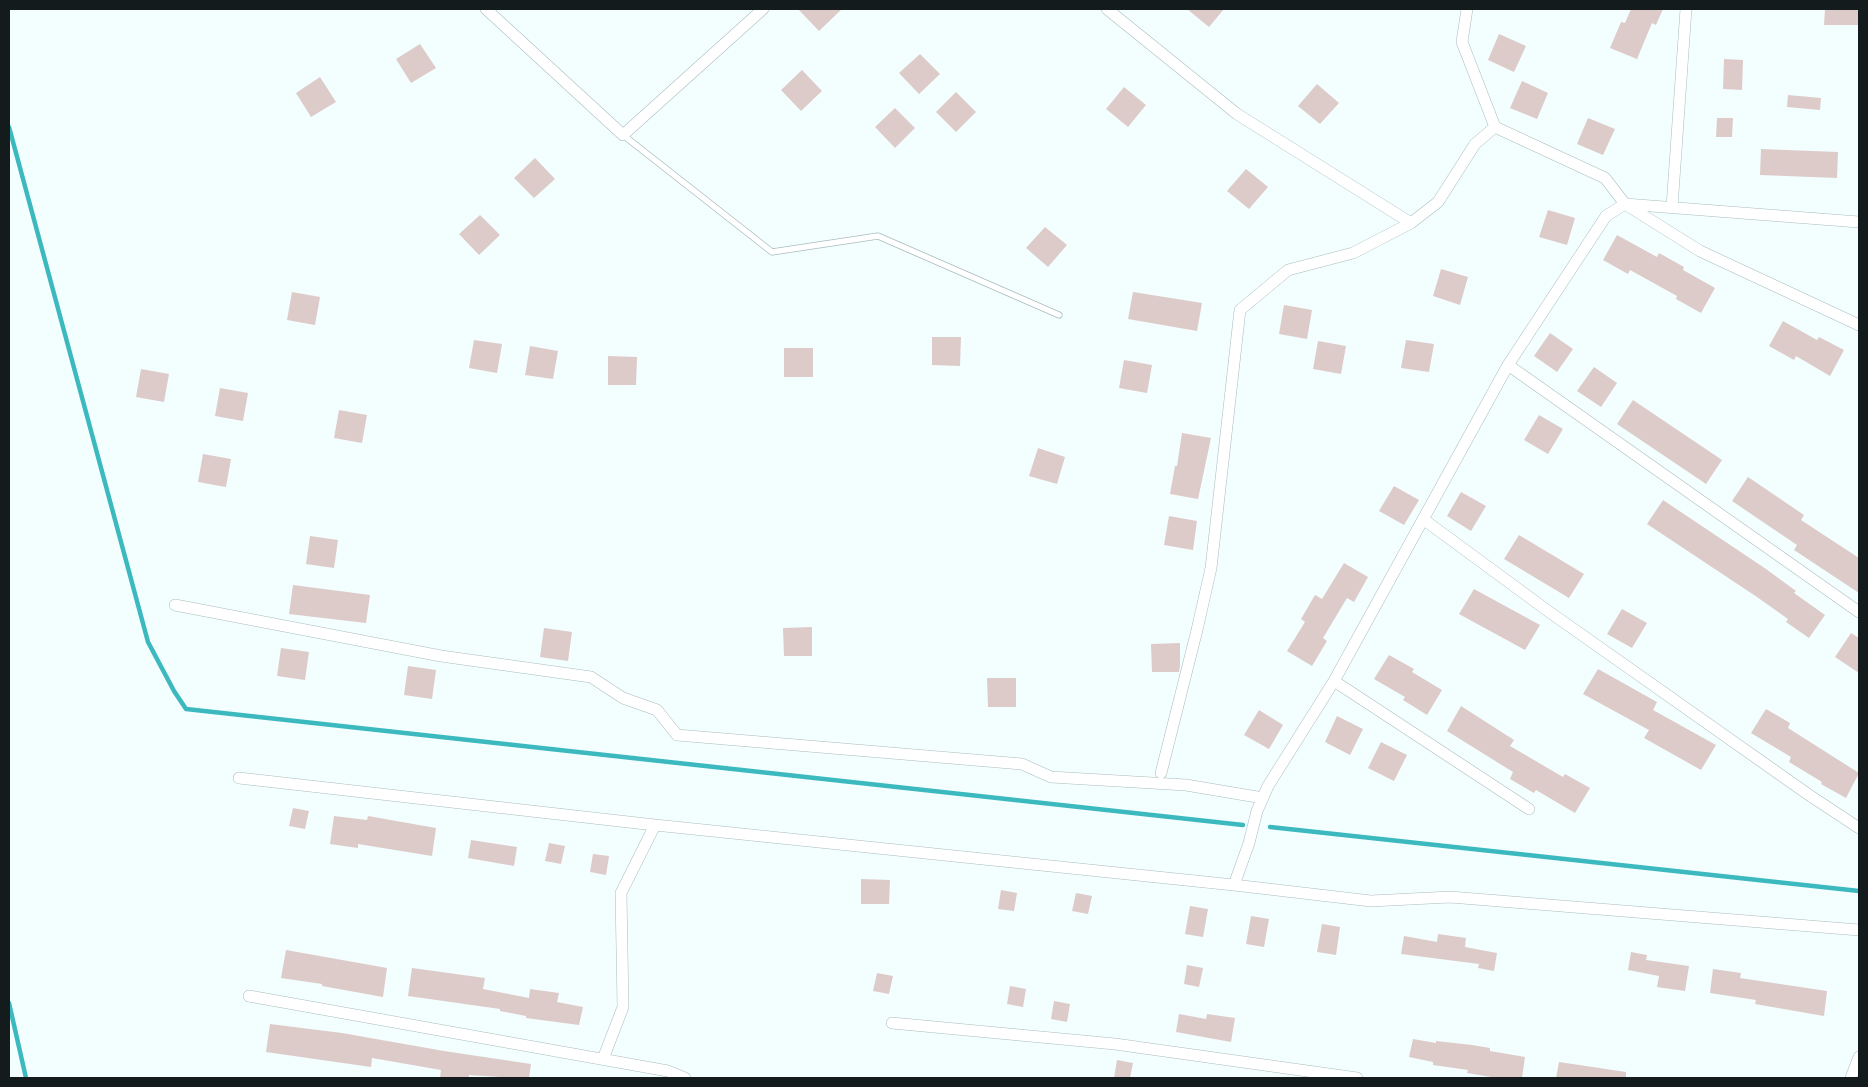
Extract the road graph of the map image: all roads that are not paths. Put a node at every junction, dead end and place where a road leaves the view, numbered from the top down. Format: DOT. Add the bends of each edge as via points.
graph roads {
  1 [pos="486,9"];
  2 [pos="763,9"];
  3 [pos="1107,9"];
  4 [pos="1467,9"];
  5 [pos="1686,9"];
  6 [pos="1495,127"];
  7 [pos="623,135"];
  8 [pos="1625,204"];
  9 [pos="1672,208"];
  10 [pos="1859,222"];
  11 [pos="1412,223"];
  12 [pos="1059,314"];
  13 [pos="1859,325"];
  14 [pos="1508,365"];
  15 [pos="1423,519"];
  16 [pos="174,605"];
  17 [pos="1859,612"];
  18 [pos="1334,681"];
  19 [pos="1161,773"];
  20 [pos="239,778"];
  21 [pos="1262,798"];
  22 [pos="1529,809"];
  23 [pos="656,825"];
  24 [pos="1859,828"];
  25 [pos="1234,885"];
  26 [pos="1859,930"];
  27 [pos="249,996"];
  28 [pos="892,1023"];
  29 [pos="1859,1057"];
  30 [pos="603,1059"];
  31 [pos="685,1078"];
  32 [pos="1357,1078"];
  33 [pos="1851,1078"];
  1 -- 7 [label="street"];
  2 -- 7 [label="street"];
  3 -- 11 [label="street" via="1237,114"];
  4 -- 6 [label="street" via="1462,42"];
  5 -- 9 [label="street"];
  6 -- 8 [label="street" via="1605,178"];
  6 -- 11 [label="street" via="1475,144 1438,202"];
  7 -- 12 [label="lane" via="772,252 878,236"];
  8 -- 9 [label="street"];
  8 -- 13 [label="street" via="1700,251"];
  8 -- 14 [label="street" via="1606,216"];
  9 -- 10 [label="street"];
  11 -- 19 [label="street" via="1354,253 1288,270 1240,310 1211,568"];
  14 -- 15 [label="street"];
  14 -- 17 [label="street"];
  15 -- 18 [label="street"];
  15 -- 24 [label="street" via="1548,611"];
  16 -- 21 [label="street" via="441,656 591,677 623,698 657,710 677,736 1022,764 1051,777 1186,785"];
  18 -- 21 [label="street"];
  18 -- 22 [label="street"];
  20 -- 23 [label="street"];
  21 -- 25 [label="street"];
  23 -- 25 [label="street"];
  23 -- 30 [label="street" via="621,893 623,1007"];
  25 -- 26 [label="street" via="1371,901 1450,897"];
  27 -- 30 [label="street"];
  28 -- 32 [label="street" via="1115,1044"];
  29 -- 33 [label="street"];
  30 -- 31 [label="street" via="668,1071"];
}
